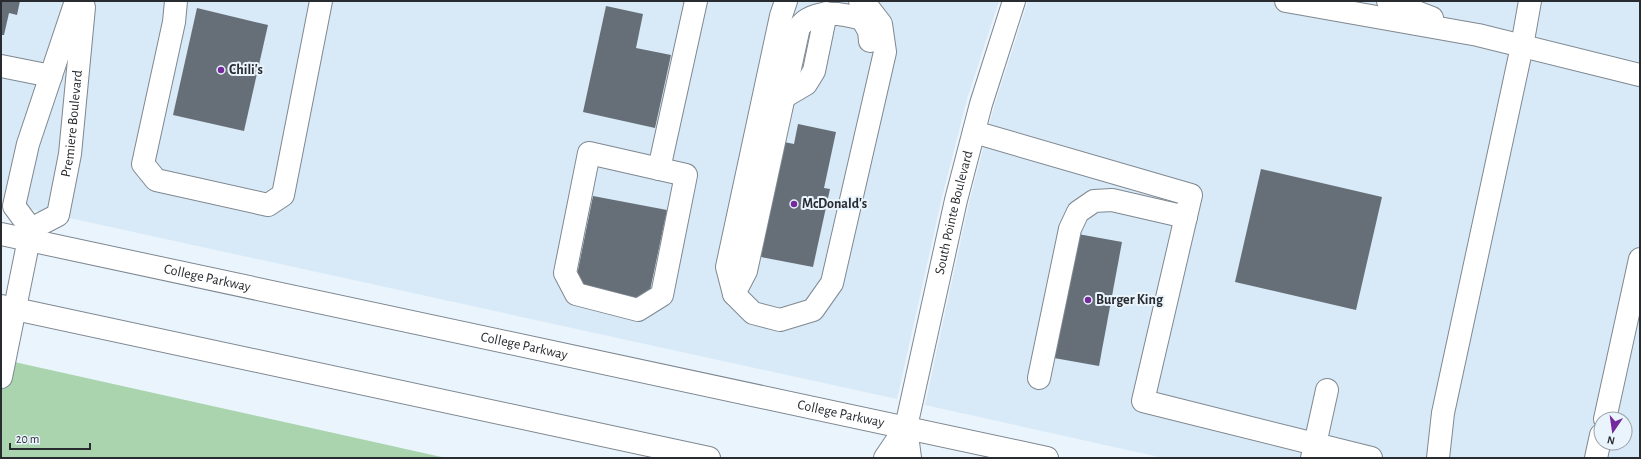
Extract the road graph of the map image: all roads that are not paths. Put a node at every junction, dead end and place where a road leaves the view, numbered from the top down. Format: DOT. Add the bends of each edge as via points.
graph roads {
  1 [pos="76,1"];
  2 [pos="84,1"];
  3 [pos="176,1"];
  4 [pos="321,1"];
  5 [pos="696,1"];
  6 [pos="786,1"];
  7 [pos="860,1"];
  8 [pos="1014,1"];
  9 [pos="1286,1"];
  10 [pos="1388,1"];
  11 [pos="1530,1"];
  12 [pos="1478,36"];
  13 [pos="1522,46"];
  14 [pos="1,66"];
  15 [pos="880,74"];
  16 [pos="1640,75"];
  17 [pos="51,76"];
  18 [pos="974,132"];
  19 [pos="659,169"];
  20 [pos="1186,217"];
  21 [pos="1,234"];
  22 [pos="29,234"];
  23 [pos="1640,260"];
  24 [pos="734,294"];
  25 [pos="8,308"];
  26 [pos="1,376"];
  27 [pos="1038,378"];
  28 [pos="1327,390"];
  29 [pos="1606,411"];
  30 [pos="906,427"];
  31 [pos="1313,451"];
  32 [pos="709,458"];
  33 [pos="885,458"];
  34 [pos="910,458"];
  35 [pos="1047,458"];
  36 [pos="1371,458"];
  37 [pos="1438,458"];
  1 -- 17 [label="main road, Premiere Boulevard"];
  2 -- 22 [label="main road, Premiere Boulevard" via="70,154 58,215"];
  3 -- 4 [label="main road" via="174,22 143,164 156,180 268,205 283,195"];
  5 -- 19 [label="main road"];
  6 -- 24 [label="main road" via="727,267"];
  7 -- 15 [label="main road" via="864,2 881,24 885,52"];
  8 -- 18 [label="main road, South Pointe Boulevard"];
  9 -- 12 [label="main road"];
  10 -- 12 [label="main road"];
  11 -- 13 [label="main road"];
  12 -- 13 [label="main road"];
  13 -- 16 [label="main road"];
  13 -- 37 [label="main road" via="1443,413"];
  14 -- 17 [label="main road"];
  15 -- 24 [label="main road" via="832,283 813,310 780,320 753,313"];
  15 -- 24 [label="main road" via="872,53 869,31 862,19 826,13 805,20 799,27 746,271"];
  17 -- 22 [label="main road, Premiere Boulevard" via="28,144 14,206"];
  18 -- 20 [label="main road" via="1192,195"];
  18 -- 30 [label="main road, South Pointe Boulevard" via="956,200"];
  19 -- 19 [label="main road" via="589,153 565,274 576,294 638,310 662,295 686,175"];
  20 -- 27 [label="main road" via="1112,200 1094,201 1078,212 1070,229"];
  20 -- 31 [label="main road" via="1143,401"];
  21 -- 22 [label="main road, College Parkway"];
  22 -- 25 [label="main road"];
  22 -- 30 [label="main road, College Parkway"];
  23 -- 29 [label="main road"];
  25 -- 26 [label="main road"];
  25 -- 32 [label="main road"];
  28 -- 31 [label="main road"];
  30 -- 33 [label="main road, South Pointe Boulevard"];
  30 -- 34 [label="main road, South Pointe Boulevard"];
  30 -- 35 [label="main road, College Parkway"];
  31 -- 36 [label="main road"];
}
